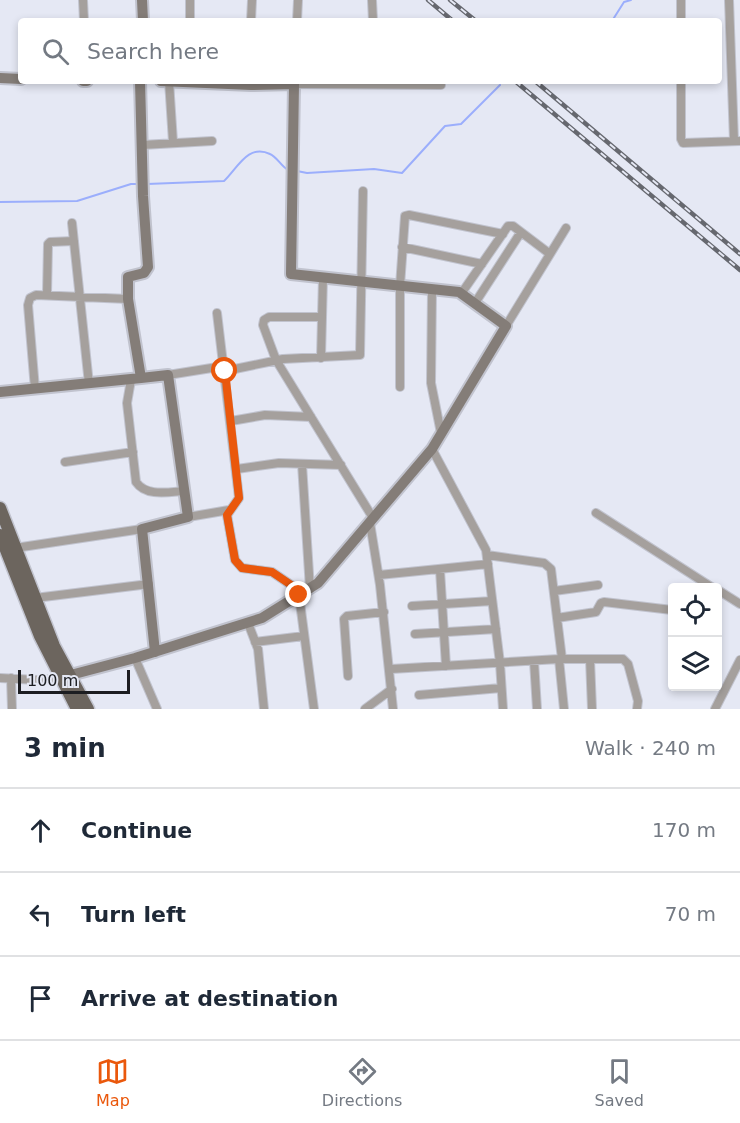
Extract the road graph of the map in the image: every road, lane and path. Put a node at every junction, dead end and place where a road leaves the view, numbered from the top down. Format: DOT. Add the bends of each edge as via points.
graph roads {
  1 [pos="83,0"];
  2 [pos="142,0"];
  3 [pos="190,0"];
  4 [pos="252,0"];
  5 [pos="298,0"];
  6 [pos="372,0"];
  7 [pos="681,0"];
  8 [pos="729,0"];
  9 [pos="84,18"];
  10 [pos="142,18"];
  11 [pos="190,18"];
  12 [pos="252,18"];
  13 [pos="297,18"];
  14 [pos="373,18"];
  15 [pos="681,18"];
  16 [pos="0,78"];
  17 [pos="18,79"];
  18 [pos="140,84"];
  19 [pos="169,84"];
  20 [pos="295,84"];
  21 [pos="408,84"];
  22 [pos="681,84"];
  23 [pos="441,85"];
  24 [pos="212,141"];
  25 [pos="737,141"];
  26 [pos="172,142"];
  27 [pos="142,145"];
  28 [pos="363,191"];
  29 [pos="72,223"];
  30 [pos="566,228"];
  31 [pos="521,232"];
  32 [pos="503,234"];
  33 [pos="74,241"];
  34 [pos="402,247"];
  35 [pos="550,254"];
  36 [pos="482,264"];
  37 [pos="322,277"];
  38 [pos="360,281"];
  39 [pos="400,286"];
  40 [pos="432,289"];
  41 [pos="461,294"];
  42 [pos="47,295"];
  43 [pos="81,296"];
  44 [pos="128,299"];
  45 [pos="475,303"];
  46 [pos="217,313"];
  47 [pos="322,317"];
  48 [pos="506,326"];
  49 [pos="321,358"];
  50 [pos="276,360"];
  51 [pos="224,369"];
  52 [pos="168,375"];
  53 [pos="136,379"];
  54 [pos="89,384"];
  55 [pos="400,387"];
  56 [pos="35,389"];
  57 [pos="0,392"];
  58 [pos="311,417"];
  59 [pos="231,421"];
  60 [pos="441,433"];
  61 [pos="432,449"];
  62 [pos="133,452"];
  63 [pos="65,462"];
  64 [pos="302,464"];
  65 [pos="341,465"];
  66 [pos="237,469"];
  67 [pos="184,491"];
  68 [pos="0,508"];
  69 [pos="229,510"];
  70 [pos="596,513"];
  71 [pos="188,517"];
  72 [pos="371,520"];
  73 [pos="142,529"];
  74 [pos="0,535"];
  75 [pos="15,548"];
  76 [pos="487,555"];
  77 [pos="488,564"];
  78 [pos="440,570"];
  79 [pos="379,575"];
  80 [pos="699,583"];
  81 [pos="149,584"];
  82 [pos="598,585"];
  83 [pos="554,591"];
  84 [pos="304,592"];
  85 [pos="722,593"];
  86 [pos="35,598"];
  87 [pos="492,601"];
  88 [pos="442,603"];
  89 [pos="740,604"];
  90 [pos="412,606"];
  91 [pos="668,610"];
  92 [pos="384,612"];
  93 [pos="557,618"];
  94 [pos="248,623"];
  95 [pos="496,629"];
  96 [pos="444,632"];
  97 [pos="415,634"];
  98 [pos="304,636"];
  99 [pos="255,642"];
  100 [pos="155,652"];
  101 [pos="135,658"];
  102 [pos="561,659"];
  103 [pos="590,659"];
  104 [pos="740,660"];
  105 [pos="534,661"];
  106 [pos="500,663"];
  107 [pos="446,666"];
  108 [pos="390,669"];
  109 [pos="64,676"];
  110 [pos="348,676"];
  111 [pos="0,678"];
  112 [pos="11,678"];
  113 [pos="501,688"];
  114 [pos="392,690"];
  115 [pos="419,695"];
  116 [pos="12,709"];
  117 [pos="77,709"];
  118 [pos="88,709"];
  119 [pos="157,709"];
  120 [pos="264,709"];
  121 [pos="314,709"];
  122 [pos="365,709"];
  123 [pos="393,709"];
  124 [pos="503,709"];
  125 [pos="537,709"];
  126 [pos="564,709"];
  127 [pos="592,709"];
  128 [pos="637,709"];
  129 [pos="715,709"];
  1 -- 9 [label="street"];
  2 -- 10 [label="street"];
  3 -- 11 [label="street"];
  4 -- 12 [label="street"];
  5 -- 13 [label="street"];
  6 -- 14 [label="street"];
  7 -- 15 [label="street"];
  8 -- 25 [label="street"];
  16 -- 17 [label="street"];
  18 -- 27 [label="street"];
  19 -- 26 [label="street"];
  20 -- 37 [label="street" via="291,274"];
  21 -- 23 [label="street"];
  22 -- 25 [label="street" via="683,143"];
  24 -- 26 [label="street"];
  26 -- 27 [label="street"];
  27 -- 44 [label="street" via="148,267 144,273 128,277"];
  28 -- 38 [label="street"];
  29 -- 33 [label="street"];
  30 -- 35 [label="street"];
  31 -- 32 [label="street" via="511,226"];
  31 -- 35 [label="street"];
  31 -- 45 [label="street"];
  32 -- 34 [label="street" via="409,215 404,218"];
  32 -- 36 [label="street"];
  33 -- 42 [label="street" via="48,244"];
  33 -- 43 [label="street"];
  34 -- 36 [label="street"];
  34 -- 39 [label="street"];
  35 -- 48 [label="street"];
  36 -- 41 [label="street"];
  37 -- 38 [label="street"];
  37 -- 47 [label="street"];
  38 -- 39 [label="street"];
  38 -- 49 [label="street" via="360,355"];
  39 -- 40 [label="street"];
  39 -- 55 [label="street"];
  40 -- 41 [label="street"];
  40 -- 60 [label="street" via="431,383"];
  41 -- 45 [label="street"];
  42 -- 43 [label="street"];
  42 -- 56 [label="street" via="33,296 28,301"];
  43 -- 44 [label="street"];
  43 -- 54 [label="street"];
  44 -- 53 [label="street"];
  45 -- 48 [label="street"];
  46 -- 51 [label="street"];
  47 -- 49 [label="street"];
  47 -- 50 [label="street" via="264,320"];
  48 -- 60 [label="street"];
  49 -- 50 [label="street"];
  50 -- 51 [label="street"];
  50 -- 58 [label="street"];
  51 -- 52 [label="street"];
  51 -- 59 [label="street"];
  52 -- 53 [label="street"];
  52 -- 67 [label="street"];
  53 -- 54 [label="street"];
  53 -- 62 [label="street" via="127,403"];
  54 -- 56 [label="street"];
  56 -- 57 [label="street"];
  58 -- 59 [label="street" via="265,415"];
  58 -- 65 [label="street"];
  59 -- 66 [label="street"];
  60 -- 61 [label="street"];
  61 -- 72 [label="street"];
  61 -- 76 [label="street"];
  62 -- 63 [label="street"];
  62 -- 67 [label="street" via="136,482 144,490"];
  64 -- 65 [label="street"];
  64 -- 66 [label="street"];
  64 -- 84 [label="street"];
  65 -- 72 [label="street"];
  66 -- 69 [label="street" via="238,500"];
  67 -- 71 [label="street"];
  68 -- 75 [label="main road"];
  69 -- 71 [label="street"];
  69 -- 84 [label="street" via="239,567 272,572"];
  70 -- 80 [label="street"];
  71 -- 73 [label="street"];
  72 -- 79 [label="street"];
  72 -- 84 [label="street" via="318,583"];
  73 -- 75 [label="street"];
  73 -- 81 [label="street"];
  74 -- 109 [label="main road" via="40,636"];
  75 -- 86 [label="main road"];
  76 -- 77 [label="street"];
  76 -- 83 [label="street" via="548,565"];
  77 -- 78 [label="street"];
  77 -- 87 [label="street"];
  78 -- 79 [label="street"];
  78 -- 88 [label="street"];
  79 -- 92 [label="street"];
  81 -- 86 [label="street"];
  81 -- 100 [label="street"];
  82 -- 83 [label="street"];
  83 -- 93 [label="street"];
  84 -- 94 [label="street"];
  84 -- 98 [label="street"];
  85 -- 89 [label="street"];
  86 -- 109 [label="main road"];
  87 -- 88 [label="street"];
  87 -- 95 [label="street"];
  88 -- 90 [label="street"];
  88 -- 96 [label="street"];
  91 -- 93 [label="street" via="604,602 596,612"];
  92 -- 108 [label="street"];
  92 -- 110 [label="street" via="344,619"];
  93 -- 102 [label="street"];
  94 -- 99 [label="street"];
  94 -- 100 [label="street"];
  95 -- 96 [label="street"];
  95 -- 106 [label="street"];
  96 -- 97 [label="street"];
  96 -- 107 [label="street"];
  98 -- 99 [label="street"];
  98 -- 121 [label="street"];
  99 -- 120 [label="street"];
  100 -- 101 [label="street"];
  101 -- 109 [label="street"];
  101 -- 119 [label="street"];
  102 -- 103 [label="street"];
  102 -- 105 [label="street"];
  102 -- 126 [label="street"];
  103 -- 127 [label="street"];
  103 -- 128 [label="street" via="625,660"];
  104 -- 129 [label="street"];
  105 -- 106 [label="street"];
  105 -- 125 [label="street"];
  106 -- 107 [label="street"];
  106 -- 113 [label="street"];
  107 -- 108 [label="street"];
  108 -- 114 [label="street"];
  109 -- 112 [label="street" via="38,680"];
  109 -- 117 [label="main road"];
  109 -- 118 [label="main road"];
  111 -- 112 [label="street"];
  112 -- 116 [label="street"];
  113 -- 115 [label="street"];
  113 -- 124 [label="street"];
  114 -- 122 [label="street"];
  114 -- 123 [label="street"];
}
